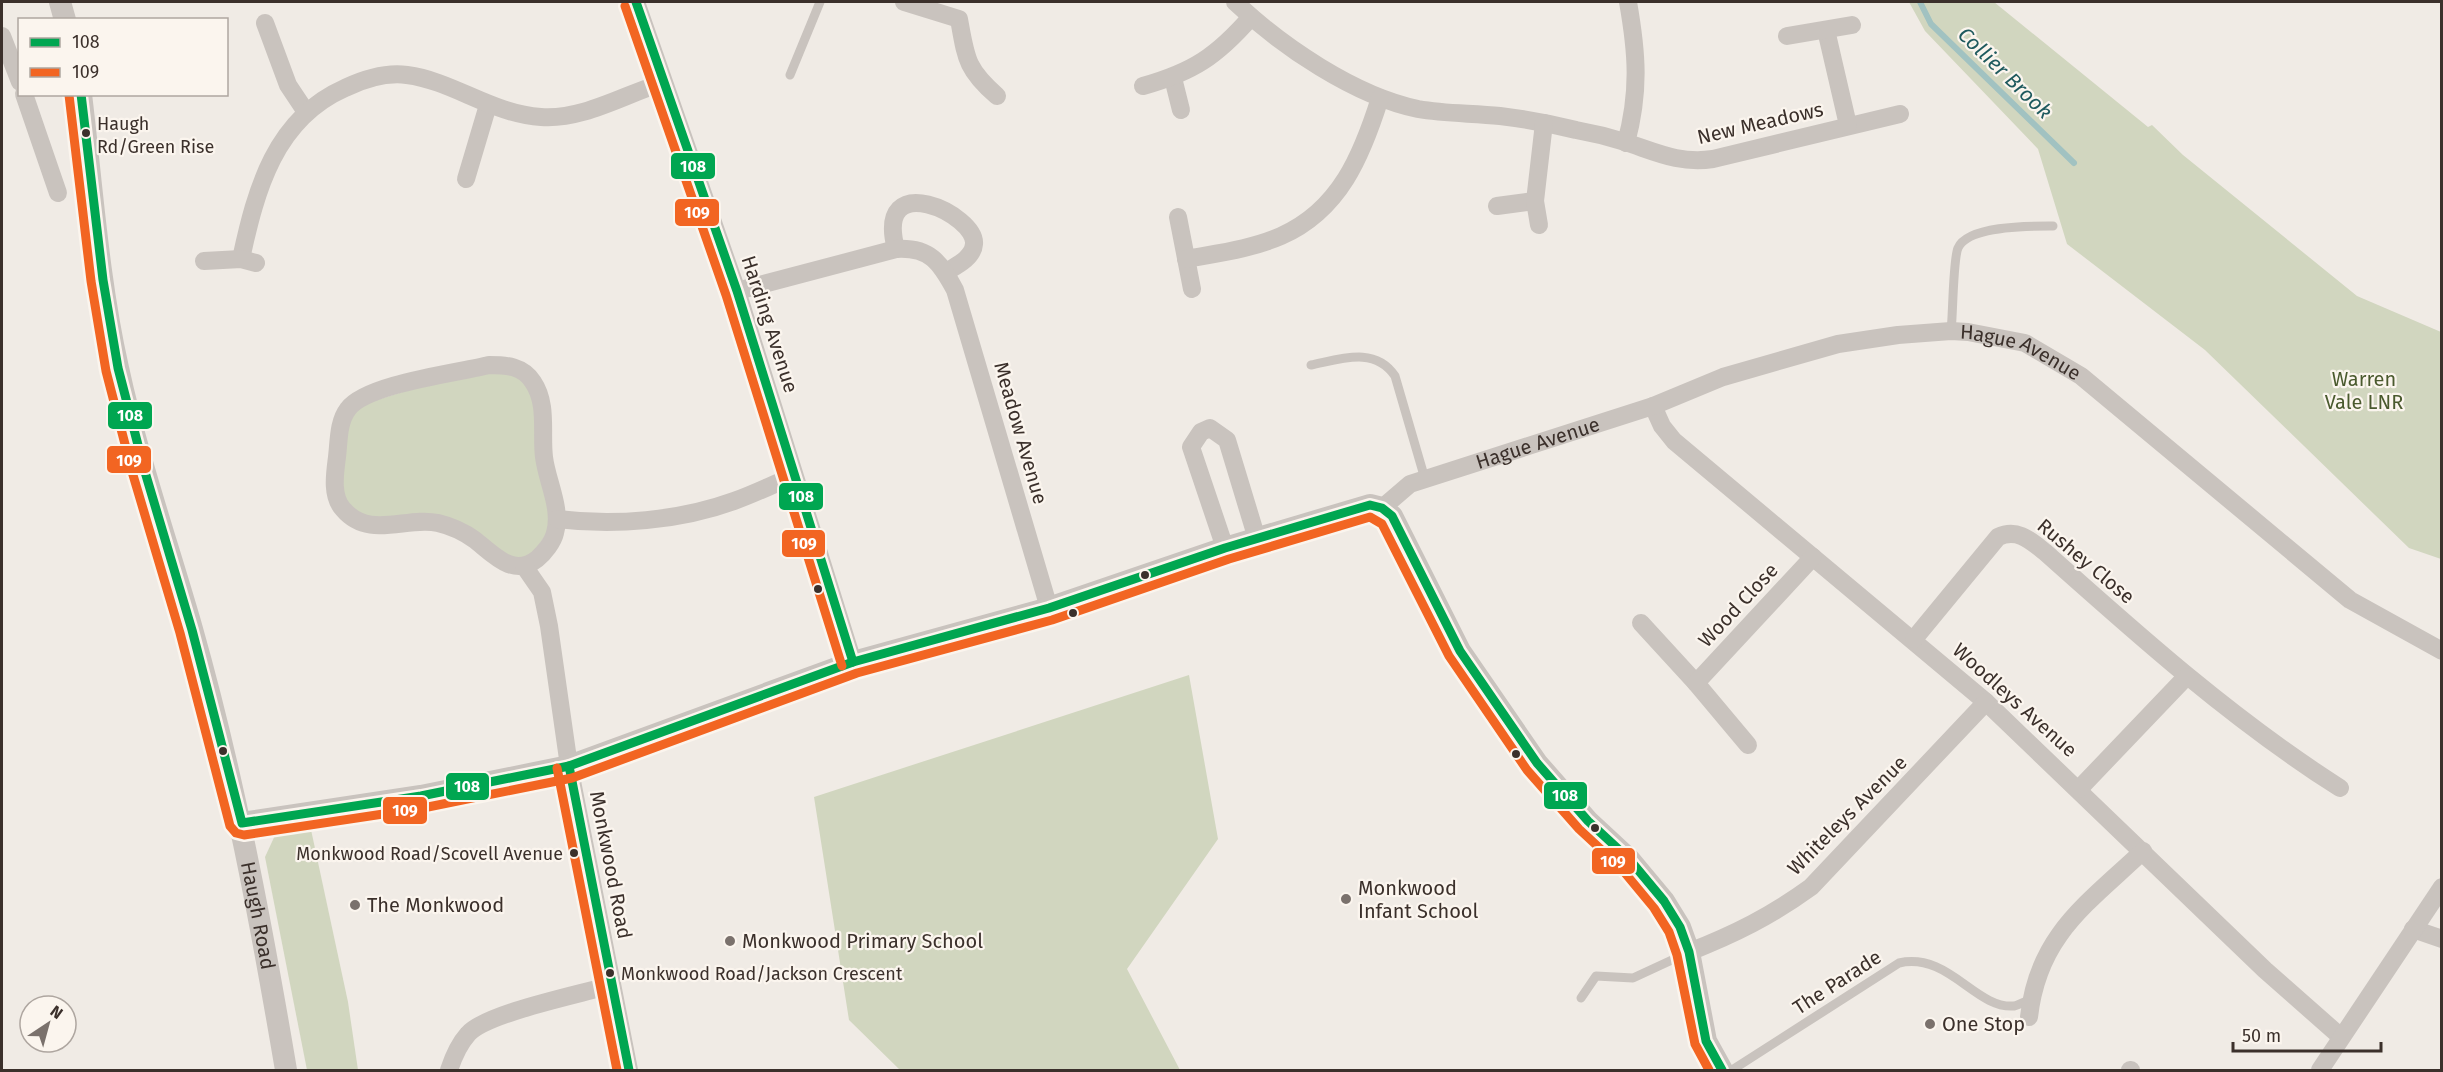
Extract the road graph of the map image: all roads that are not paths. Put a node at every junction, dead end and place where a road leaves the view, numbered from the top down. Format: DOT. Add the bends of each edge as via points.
graph roads {
  1 [pos="60,2"];
  2 [pos="636,2"];
  3 [pos="820,2"];
  4 [pos="904,2"];
  5 [pos="1235,2"];
  6 [pos="1628,2"];
  7 [pos="1251,17"];
  8 [pos="64,18"];
  9 [pos="265,24"];
  10 [pos="1852,25"];
  11 [pos="1826,30"];
  12 [pos="2,36"];
  13 [pos="1787,36"];
  14 [pos="790,75"];
  15 [pos="1173,78"];
  16 [pos="18,79"];
  17 [pos="662,83"];
  18 [pos="1143,86"];
  19 [pos="25,96"];
  20 [pos="81,96"];
  21 [pos="997,96"];
  22 [pos="1380,98"];
  23 [pos="488,105"];
  24 [pos="1181,110"];
  25 [pos="306,112"];
  26 [pos="1900,114"];
  27 [pos="1544,123"];
  28 [pos="1848,125"];
  29 [pos="1626,142"];
  30 [pos="465,179"];
  31 [pos="58,193"];
  32 [pos="1535,201"];
  33 [pos="1497,206"];
  34 [pos="1178,217"];
  35 [pos="1539,225"];
  36 [pos="2053,226"];
  37 [pos="896,249"];
  38 [pos="1186,259"];
  39 [pos="204,261"];
  40 [pos="946,272"];
  41 [pos="1192,290"];
  42 [pos="738,291"];
  43 [pos="1951,331"];
  44 [pos="1311,365"];
  45 [pos="1653,406"];
  46 [pos="793,476"];
  47 [pos="1425,479"];
  48 [pos="1383,508"];
  49 [pos="557,519"];
  50 [pos="1257,538"];
  51 [pos="1225,548"];
  52 [pos="1813,557"];
  53 [pos="524,566"];
  54 [pos="1049,608"];
  55 [pos="1641,623"];
  56 [pos="1914,639"];
  57 [pos="2442,651"];
  58 [pos="853,662"];
  59 [pos="2186,677"];
  60 [pos="1696,683"];
  61 [pos="1986,702"];
  62 [pos="1748,745"];
  63 [pos="569,766"];
  64 [pos="2340,788"];
  65 [pos="2079,789"];
  66 [pos="242,823"];
  67 [pos="2143,851"];
  68 [pos="2442,887"];
  69 [pos="2412,929"];
  70 [pos="2442,939"];
  71 [pos="1689,952"];
  72 [pos="611,985"];
  73 [pos="1581,998"];
  74 [pos="2031,999"];
  75 [pos="2029,1017"];
  76 [pos="2342,1037"];
  77 [pos="286,1071"];
  78 [pos="449,1071"];
  79 [pos="629,1071"];
  80 [pos="1722,1071"];
  81 [pos="1732,1071"];
  82 [pos="2320,1071"];
  1 -- 8 [label="street"];
  2 -- 17 [label="street, Harding Avenue"];
  3 -- 14 [label="lane"];
  4 -- 21 [label="street" via="958,19 968,63 977,78"];
  5 -- 7 [label="street, New Meadows"];
  6 -- 29 [label="street" via="1637,79"];
  7 -- 15 [label="street" via="1218,53"];
  7 -- 22 [label="street, New Meadows" via="1302,54"];
  9 -- 25 [label="street" via="288,85"];
  10 -- 11 [label="street"];
  11 -- 13 [label="street"];
  11 -- 28 [label="street, New Meadows"];
  12 -- 16 [label="street"];
  15 -- 18 [label="street"];
  15 -- 24 [label="street"];
  17 -- 23 [label="street" via="562,117 514,113"];
  17 -- 42 [label="street, Harding Avenue"];
  19 -- 31 [label="street"];
  20 -- 66 [label="street, Haugh Road" via="103,280 118,368"];
  22 -- 27 [label="street, New Meadows" via="1417,108"];
  22 -- 38 [label="street" via="1357,164 1323,207 1281,236"];
  23 -- 25 [label="street" via="425,80 387,75 362,80 329,95"];
  23 -- 30 [label="street"];
  25 -- 39 [label="street" via="265,169 249,261"];
  26 -- 28 [label="street, New Meadows"];
  27 -- 29 [label="street, New Meadows"];
  27 -- 32 [label="street"];
  28 -- 29 [label="street, New Meadows" via="1695,162 1673,159"];
  32 -- 33 [label="street"];
  32 -- 35 [label="street"];
  34 -- 38 [label="street"];
  36 -- 43 [label="lane" via="2021,226 1970,235 1958,248"];
  37 -- 40 [label="street, Meadow Avenue" via="926,252"];
  37 -- 40 [label="street" via="891,229 899,208 922,203 940,209 963,223 975,244 971,254"];
  37 -- 42 [label="street, Meadow Avenue"];
  38 -- 41 [label="street"];
  40 -- 54 [label="street, Meadow Avenue" via="956,290"];
  42 -- 46 [label="street, Harding Avenue"];
  43 -- 45 [label="street, Hague Avenue" via="1838,344 1723,377"];
  43 -- 57 [label="street, Hague Avenue" via="2025,343 2081,376 2350,600"];
  44 -- 47 [label="lane" via="1363,356 1388,365 1395,376"];
  45 -- 47 [label="street, Hague Avenue"];
  45 -- 52 [label="street, Woodleys Avenue" via="1674,441"];
  46 -- 49 [label="street" via="734,502 683,515 589,523"];
  46 -- 58 [label="street, Harding Avenue"];
  47 -- 48 [label="street, Hague Avenue" via="1410,484"];
  48 -- 50 [label="street" via="1355,508"];
  48 -- 71 [label="street" via="1392,516 1460,651 1524,745 1664,901"];
  49 -- 53 [label="street" via="548,547"];
  49 -- 53 [label="street" via="546,475 539,392 520,369 489,365 378,390 359,397 348,409 341,422 335,474 336,497 348,513 369,525 436,522 474,539 502,562"];
  50 -- 51 [label="street"];
  50 -- 51 [label="street" via="1227,440 1210,428 1201,432 1191,447"];
  51 -- 54 [label="street"];
  52 -- 56 [label="street, Woodleys Avenue"];
  52 -- 60 [label="street, Wood Close"];
  53 -- 63 [label="street, Monkwood Road" via="542,592"];
  54 -- 58 [label="street"];
  55 -- 60 [label="street"];
  56 -- 59 [label="street, Rushey Close" via="1998,537 2016,533 2045,552"];
  56 -- 61 [label="street, Woodleys Avenue"];
  58 -- 63 [label="street"];
  59 -- 64 [label="street, Rushey Close" via="2290,756"];
  59 -- 65 [label="street"];
  60 -- 62 [label="street"];
  61 -- 65 [label="street, Woodleys Avenue"];
  61 -- 71 [label="street, Whiteleys Avenue" via="1811,887 1737,934"];
  63 -- 66 [label="street" via="421,796"];
  63 -- 72 [label="street, Monkwood Road"];
  65 -- 67 [label="street, Woodleys Avenue"];
  66 -- 77 [label="street, Haugh Road"];
  67 -- 74 [label="street" via="2054,940 2043,959"];
  67 -- 76 [label="street, Woodleys Avenue" via="2265,970"];
  68 -- 69 [label="street"];
  69 -- 70 [label="street"];
  69 -- 76 [label="street"];
  71 -- 73 [label="lane" via="1633,978 1596,976"];
  71 -- 80 [label="street" via="1706,1041"];
  72 -- 78 [label="street" via="495,1018 469,1032 453,1056"];
  72 -- 79 [label="street, Monkwood Road"];
  74 -- 75 [label="street"];
  74 -- 81 [label="lane, The Parade" via="2015,1006 1997,1003 1928,962 1899,963"];
  76 -- 82 [label="street"];
}
